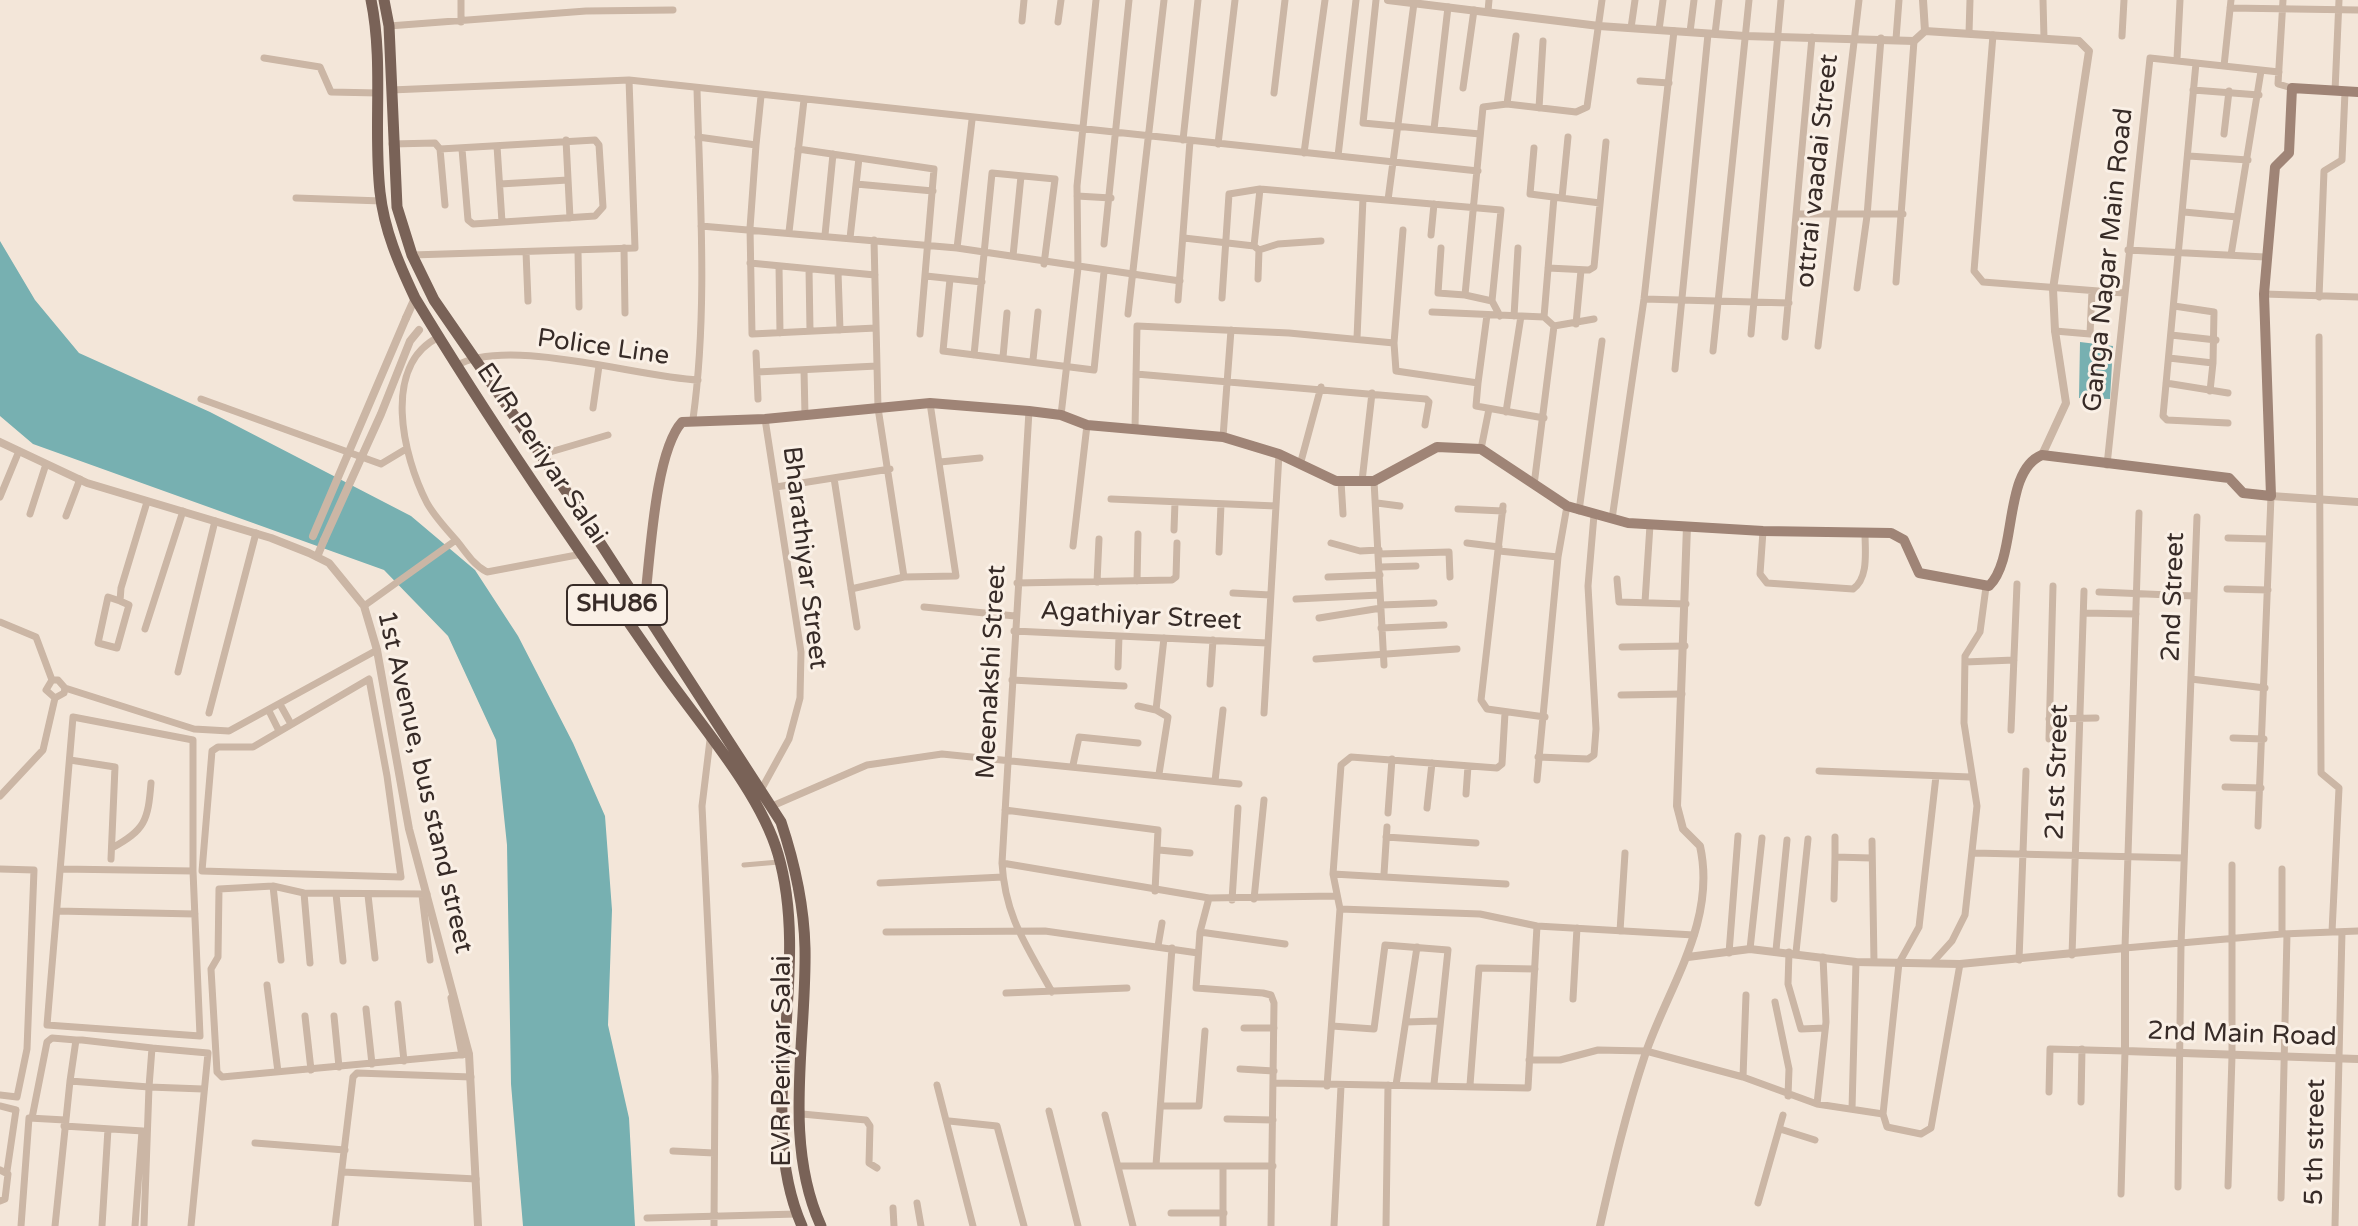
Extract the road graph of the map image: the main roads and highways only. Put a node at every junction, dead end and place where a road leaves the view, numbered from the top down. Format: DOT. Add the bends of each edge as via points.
graph roads {
  1 [pos="371,0"];
  2 [pos="384,0"];
  3 [pos="2358,92"];
  4 [pos="575,504"];
  5 [pos="558,519"];
  6 [pos="644,608"];
  7 [pos="767,809"];
  8 [pos="789,985"];
  9 [pos="803,985"];
  10 [pos="799,1220"];
  11 [pos="821,1226"];
  1 -- 5 [label="main road, EVR Periyar Salai / SHU86" via="377,30 382,201 396,256 456,366"];
  2 -- 4 [label="main road, EVR Periyar Salai / SHU86" via="397,207 412,255 471,357"];
  3 -- 6 [label="main road" via="2292,88 2290,146 2275,167 2265,257 2271,496 2243,493 2229,478 2042,455 2027,467 1994,580 1986,587 1919,573 1904,540 1891,533 1650,525 1579,511 1481,449 1437,447 1374,481 1341,481 1223,437 930,403 682,422 668,450"];
  4 -- 5 [label="main road"];
  4 -- 6 [label="main road, EVR Periyar Salai / SHU86"];
  5 -- 7 [label="main road, EVR Periyar Salai / SHU86" via="710,740"];
  6 -- 7 [label="main road, EVR Periyar Salai / SHU86" via="761,790"];
  7 -- 8 [label="main road, EVR Periyar Salai / SHU86" via="789,914"];
  7 -- 9 [label="main road, EVR Periyar Salai / SHU86" via="796,866 805,948"];
  8 -- 9 [label="main road"];
  8 -- 10 [label="main road, EVR Periyar Salai / SHU86" via="783,1137"];
  9 -- 11 [label="main road, EVR Periyar Salai / SHU86" via="802,1163"];
}
